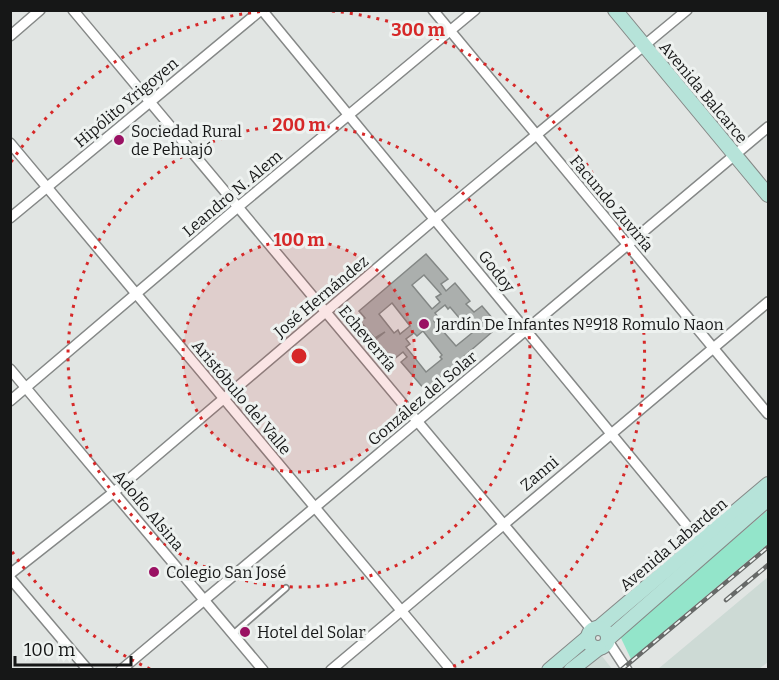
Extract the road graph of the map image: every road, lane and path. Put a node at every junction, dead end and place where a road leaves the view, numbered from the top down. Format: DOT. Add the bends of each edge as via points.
graph roads {
  1 [pos="40,10"];
  2 [pos="74,10"];
  3 [pos="262,10"];
  4 [pos="433,10"];
  5 [pos="475,10"];
  6 [pos="615,10"];
  7 [pos="625,10"];
  8 [pos="687,10"];
  9 [pos="450,31"];
  10 [pos="10,36"];
  11 [pos="648,44"];
  12 [pos="150,101"];
  13 [pos="350,116"];
  14 [pos="768,127"];
  15 [pos="537,135"];
  16 [pos="10,143"];
  17 [pos="738,152"];
  18 [pos="768,182"];
  19 [pos="47,187"];
  20 [pos="768,195"];
  21 [pos="238,207"];
  22 [pos="10,218"];
  23 [pos="436,218"];
  24 [pos="628,245"];
  25 [pos="136,293"];
  26 [pos="768,302"];
  27 [pos="327,312"];
  28 [pos="525,331"];
  29 [pos="713,348"];
  30 [pos="10,369"];
  31 [pos="26,388"];
  32 [pos="223,397"];
  33 [pos="10,401"];
  34 [pos="768,414"];
  35 [pos="418,421"];
  36 [pos="611,433"];
  37 [pos="768,484"];
  38 [pos="114,492"];
  39 [pos="768,499"];
  40 [pos="315,507"];
  41 [pos="503,522"];
  42 [pos="704,547"];
  43 [pos="10,576"];
  44 [pos="286,588"];
  45 [pos="205,600"];
  46 [pos="401,610"];
  47 [pos="593,632"];
  48 [pos="233,633"];
  49 [pos="604,644"];
  50 [pos="88,669"];
  51 [pos="121,669"];
  52 [pos="263,669"];
  53 [pos="331,669"];
  54 [pos="451,669"];
  55 [pos="549,669"];
  56 [pos="571,669"];
  57 [pos="627,669"];
  1 -- 10 [label="street"];
  2 -- 12 [label="street, Echeverría"];
  3 -- 12 [label="street, Hipólito Yrigoyen"];
  3 -- 13 [label="street, Godoy"];
  4 -- 9 [label="street, Facundo Zuviría"];
  5 -- 9 [label="street, Leandro N. Alem"];
  6 -- 11 [label="main road, Avenida Balcarce"];
  7 -- 11 [label="main road, Avenida Balcarce"];
  8 -- 11 [label="street, José Hernández"];
  9 -- 13 [label="street, Leandro N. Alem"];
  9 -- 15 [label="street, Facundo Zuviría"];
  11 -- 15 [label="street, José Hernández"];
  11 -- 17 [label="main road, Avenida Balcarce"];
  12 -- 19 [label="street, Hipólito Yrigoyen"];
  12 -- 21 [label="street, Echeverría"];
  13 -- 21 [label="street, Leandro N. Alem"];
  13 -- 23 [label="street, Godoy"];
  14 -- 17 [label="street, González del Solar"];
  15 -- 23 [label="street, José Hernández"];
  15 -- 24 [label="street, Facundo Zuviría"];
  16 -- 19 [label="street, Aristóbulo del Valle"];
  17 -- 18 [label="main road, Avenida Balcarce"];
  17 -- 20 [label="main road, Avenida Balcarce"];
  17 -- 24 [label="street, González del Solar"];
  19 -- 22 [label="street, Hipólito Yrigoyen"];
  19 -- 25 [label="street, Aristóbulo del Valle"];
  21 -- 25 [label="street, Leandro N. Alem"];
  21 -- 27 [label="street, Echeverría"];
  23 -- 27 [label="street, José Hernández"];
  23 -- 28 [label="street, Godoy"];
  24 -- 28 [label="street, González del Solar"];
  24 -- 29 [label="street, Facundo Zuviría"];
  25 -- 31 [label="street, Leandro N. Alem"];
  25 -- 32 [label="street, Aristóbulo del Valle"];
  26 -- 29 [label="street, Zanni"];
  27 -- 32 [label="street, José Hernández"];
  27 -- 35 [label="street, Echeverría"];
  28 -- 35 [label="street, González del Solar"];
  28 -- 36 [label="street, Godoy"];
  29 -- 34 [label="street, Facundo Zuviría"];
  29 -- 36 [label="street, Zanni"];
  30 -- 31 [label="street, Adolfo Alsina"];
  31 -- 33 [label="street, Leandro N. Alem"];
  31 -- 38 [label="street, Adolfo Alsina"];
  32 -- 38 [label="street, José Hernández"];
  32 -- 40 [label="street, Aristóbulo del Valle"];
  35 -- 40 [label="street, González del Solar"];
  35 -- 41 [label="street, Echeverría"];
  36 -- 41 [label="street, Zanni"];
  36 -- 42 [label="street, Godoy"];
  37 -- 42 [label="main road, Avenida Labarden"];
  38 -- 43 [label="street, José Hernández"];
  38 -- 45 [label="street, Adolfo Alsina"];
  39 -- 42 [label="main road, Avenida Labarden"];
  40 -- 45 [label="street, González del Solar"];
  40 -- 46 [label="street, Aristóbulo del Valle"];
  41 -- 46 [label="street, Zanni"];
  41 -- 47 [label="street, Echeverría"];
  42 -- 47 [label="main road, Avenida Labarden"];
  42 -- 49 [label="main road, Avenida Labarden"];
  43 -- 50 [label="street"];
  44 -- 48 [label="lane"];
  45 -- 48 [label="street, Adolfo Alsina"];
  45 -- 51 [label="street, González del Solar"];
  46 -- 53 [label="street, Zanni"];
  46 -- 54 [label="street, Aristóbulo del Valle"];
  47 -- 49 [label="main road" via="590,644"];
  47 -- 55 [label="main road, Avenida Labarden"];
  48 -- 52 [label="street, Adolfo Alsina"];
  49 -- 56 [label="main road, Avenida Labarden"];
  49 -- 57 [label="street"];
}
